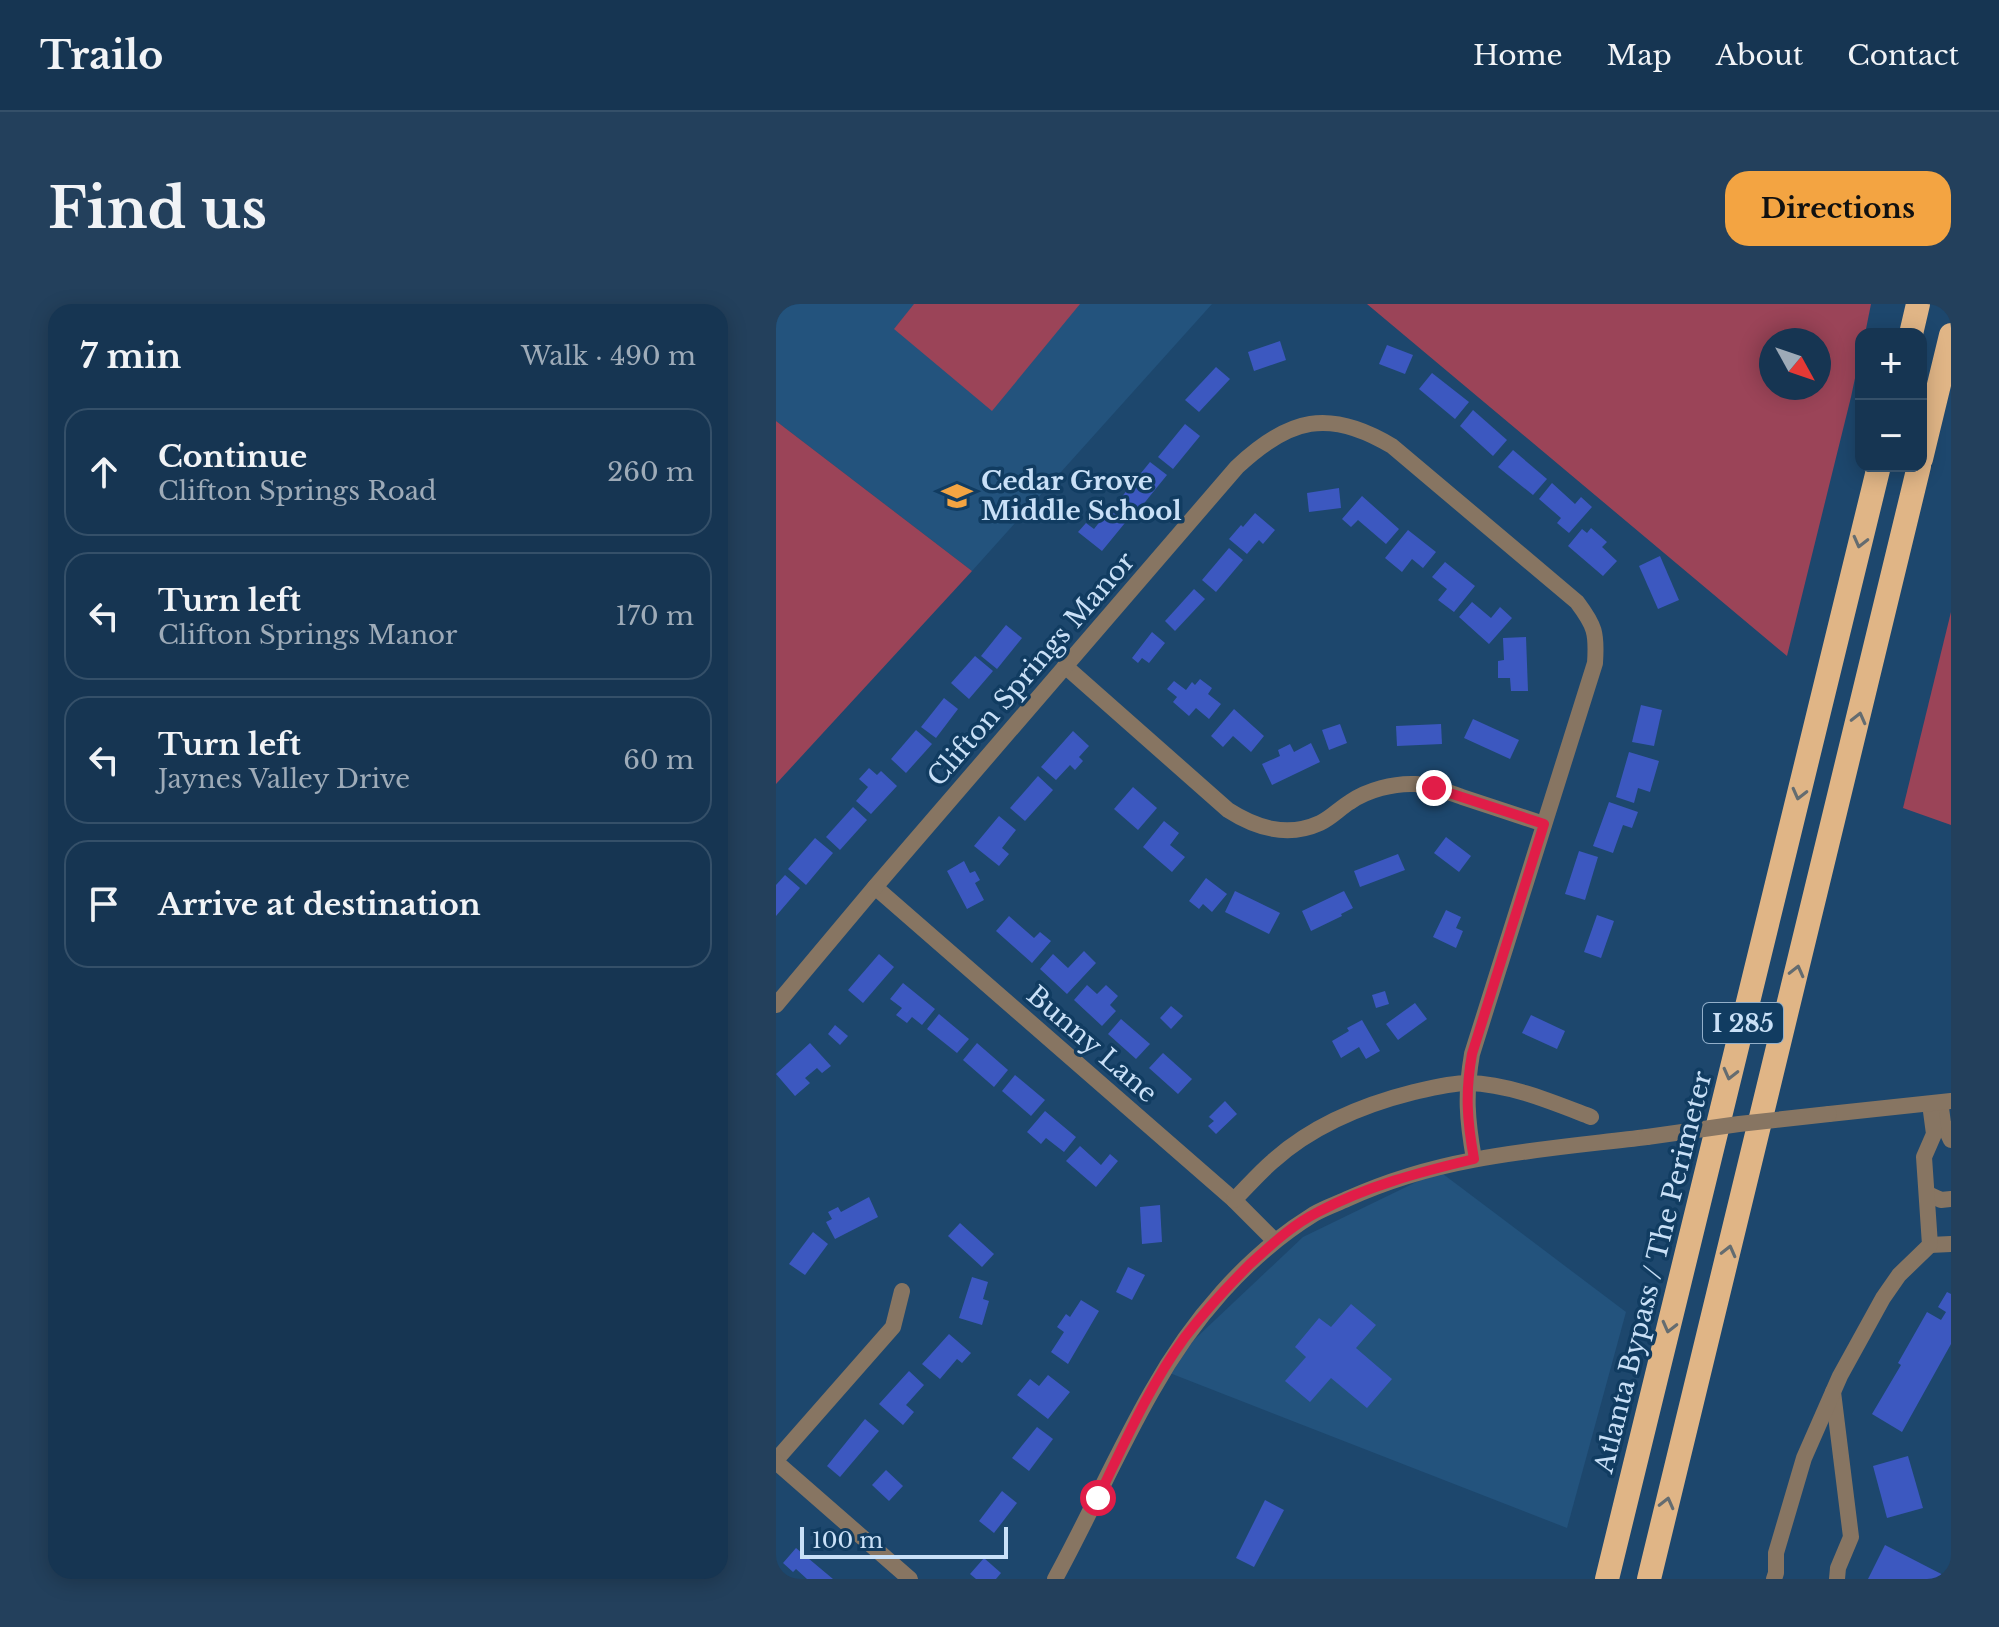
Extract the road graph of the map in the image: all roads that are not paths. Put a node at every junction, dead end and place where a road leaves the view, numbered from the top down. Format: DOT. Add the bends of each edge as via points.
graph roads {
  1 [pos="1918,304"];
  2 [pos="1912,328"];
  3 [pos="1951,335"];
  4 [pos="1927,434"];
  5 [pos="1878,472"];
  6 [pos="1918,472"];
  7 [pos="1065,666"];
  8 [pos="1544,824"];
  9 [pos="875,887"];
  10 [pos="776,1005"];
  11 [pos="1467,1083"];
  12 [pos="1941,1102"];
  13 [pos="1591,1117"];
  14 [pos="1951,1140"];
  15 [pos="1474,1159"];
  16 [pos="1928,1194"];
  17 [pos="1951,1199"];
  18 [pos="1234,1200"];
  19 [pos="1275,1241"];
  20 [pos="1951,1244"];
  21 [pos="1930,1245"];
  22 [pos="902,1291"];
  23 [pos="1833,1391"];
  24 [pos="776,1461"];
  25 [pos="1779,1577"];
  26 [pos="910,1579"];
  27 [pos="1055,1579"];
  28 [pos="1607,1579"];
  29 [pos="1649,1579"];
  30 [pos="1837,1579"];
  1 -- 2 [label="highway"];
  3 -- 4 [label="highway"];
  5 -- 28 [label="highway, Atlanta Bypass / The Perimeter / I 285, one-way"];
  29 -- 6 [label="highway, I 285, one-way"];
  7 -- 8 [label="street" via="1228,810 1262,827 1283,832 1310,827 1371,791 1414,784"];
  7 -- 8 [label="street, Clifton Springs Manor" via="1258,447 1280,433 1311,424 1342,423 1392,446 1577,602 1590,619 1597,640 1595,663"];
  7 -- 9 [label="street, Clifton Springs Manor"];
  8 -- 11 [label="street, Clifton Springs Manor"];
  9 -- 10 [label="street, Clifton Springs Manor"];
  9 -- 18 [label="street, Bunny Lane"];
  11 -- 13 [label="street" via="1511,1089"];
  11 -- 15 [label="street, Clifton Springs Manor"];
  11 -- 18 [label="street" via="1376,1101 1330,1122 1273,1161"];
  12 -- 14 [label="street"];
  12 -- 15 [label="street, bridge"];
  12 -- 16 [label="street" via="1924,1157"];
  15 -- 19 [label="street" via="1364,1191 1316,1212"];
  16 -- 17 [label="street"];
  16 -- 21 [label="street"];
  18 -- 19 [label="street, Bunny Lane"];
  19 -- 27 [label="street" via="1184,1339 1152,1389"];
  20 -- 21 [label="street"];
  21 -- 23 [label="street" via="1883,1298"];
  22 -- 24 [label="street" via="893,1327"];
  23 -- 25 [label="street" via="1804,1458 1776,1553"];
  23 -- 30 [label="street" via="1851,1537"];
  24 -- 26 [label="street"];
}
